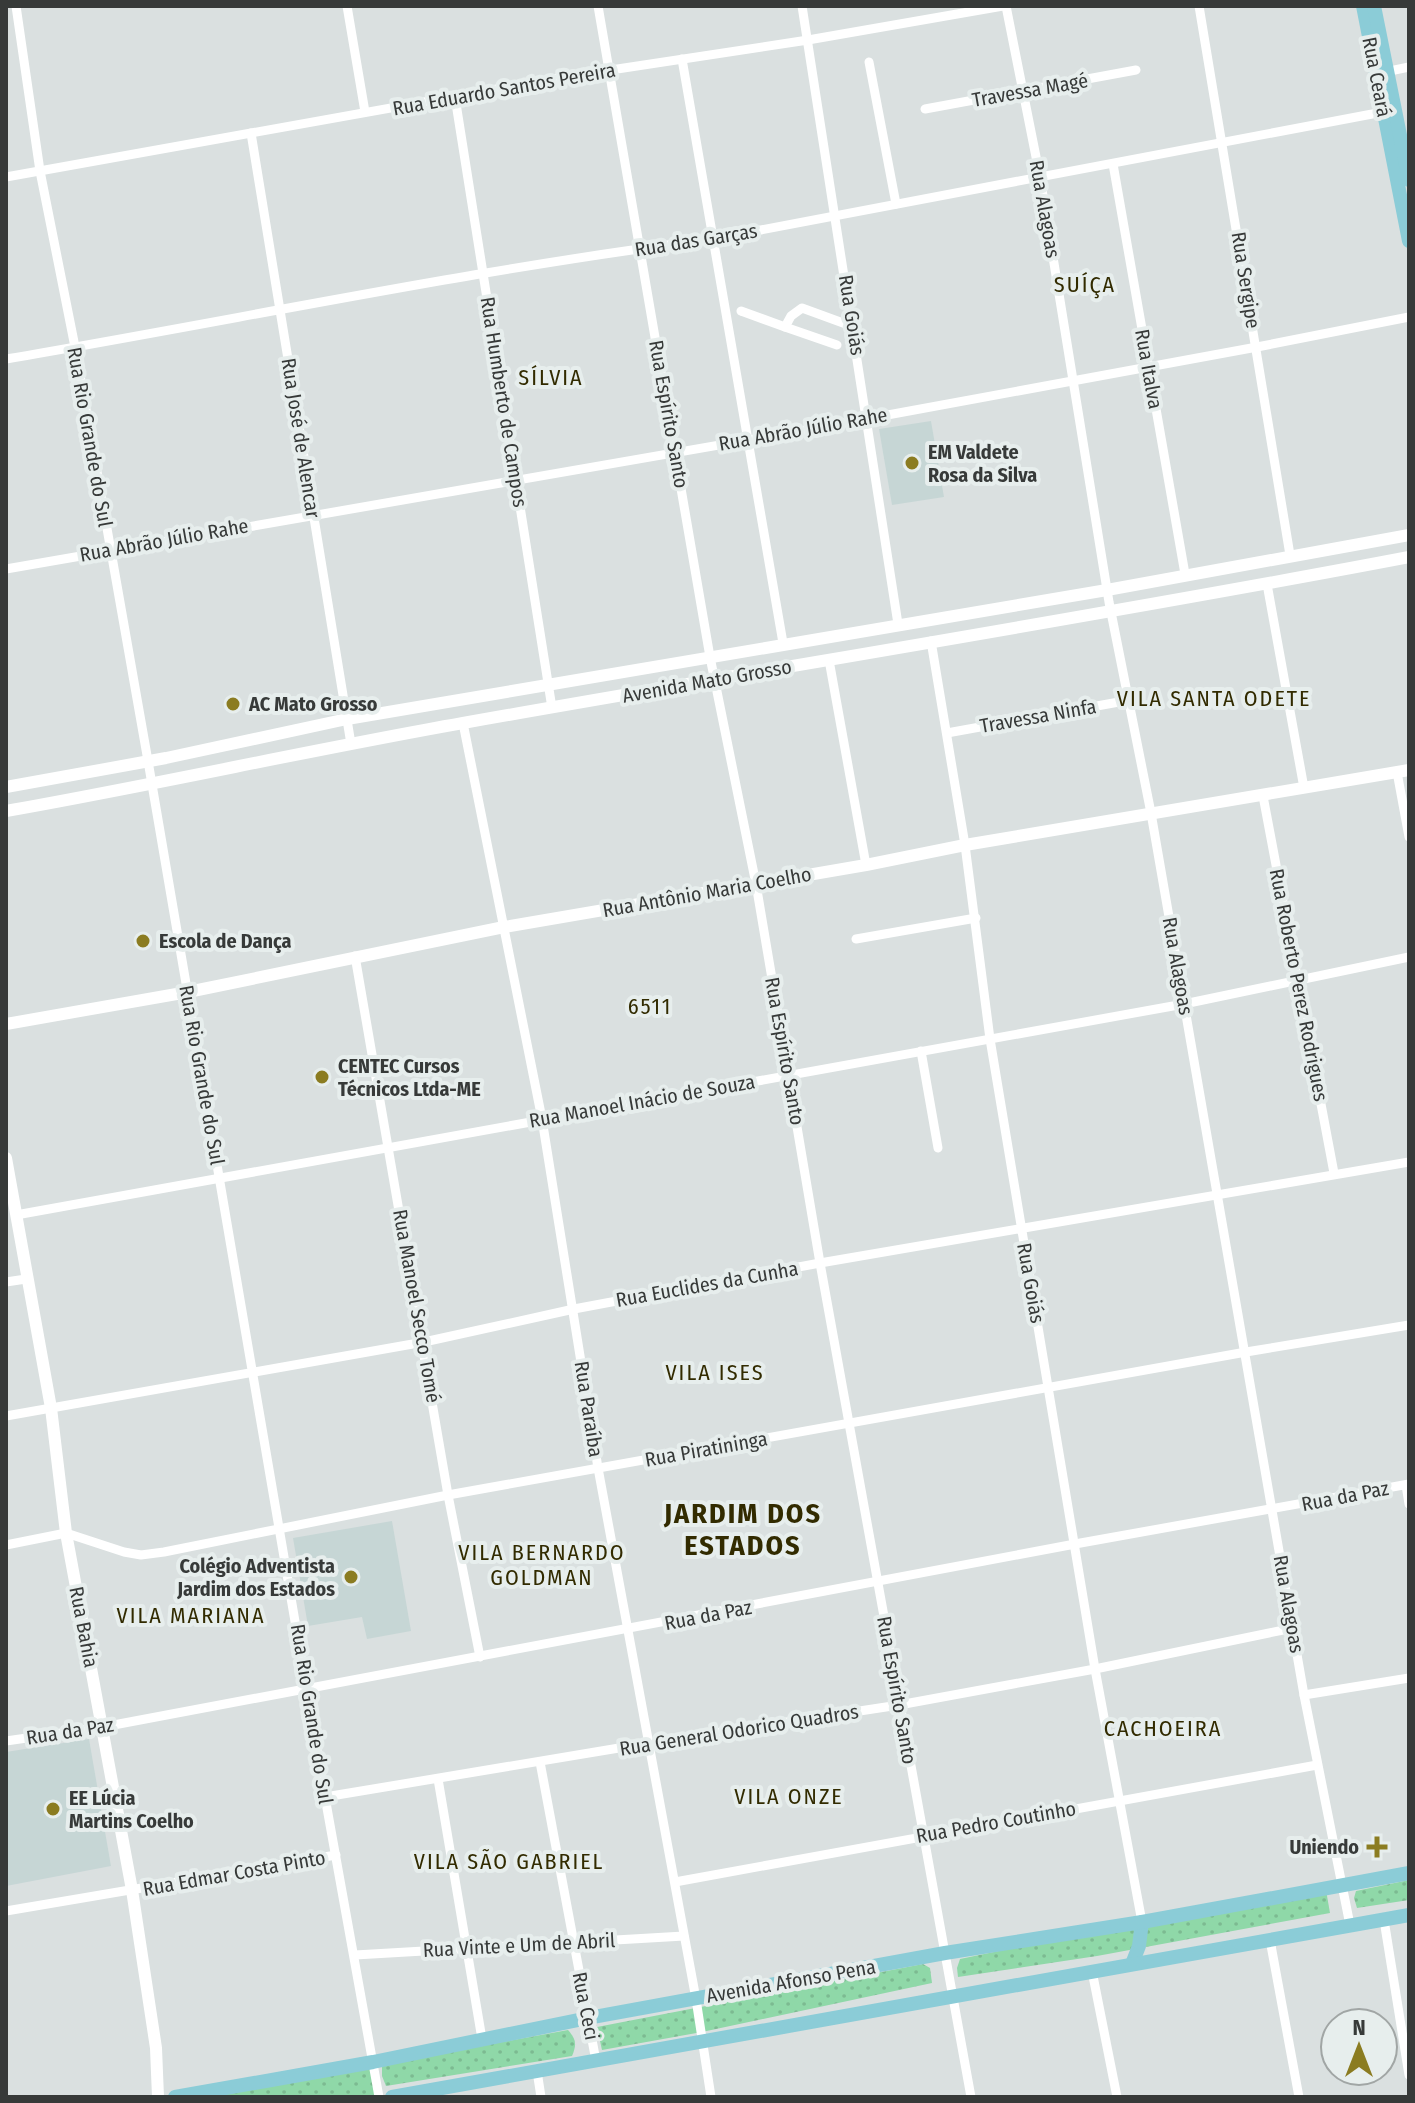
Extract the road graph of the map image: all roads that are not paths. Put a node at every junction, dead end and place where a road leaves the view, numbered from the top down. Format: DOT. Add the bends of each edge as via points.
graph roads {
  1 [pos="16,6"];
  2 [pos="347,6"];
  3 [pos="598,6"];
  4 [pos="802,6"];
  5 [pos="1004,6"];
  6 [pos="1199,6"];
  7 [pos="1363,6"];
  8 [pos="1374,6"];
  9 [pos="808,40"];
  10 [pos="682,59"];
  11 [pos="869,62"];
  12 [pos="1409,67"];
  13 [pos="609,70"];
  14 [pos="1136,70"];
  15 [pos="1381,73"];
  16 [pos="1023,91"];
  17 [pos="455,97"];
  18 [pos="925,109"];
  19 [pos="1389,111"];
  20 [pos="365,112"];
  21 [pos="251,133"];
  22 [pos="1223,143"];
  23 [pos="1113,164"];
  24 [pos="40,171"];
  25 [pos="6,177"];
  26 [pos="1040,177"];
  27 [pos="1409,180"];
  28 [pos="896,204"];
  29 [pos="836,215"];
  30 [pos="713,239"];
  31 [pos="1409,241"];
  32 [pos="640,248"];
  33 [pos="483,275"];
  34 [pos="280,311"];
  35 [pos="741,311"];
  36 [pos="1409,317"];
  37 [pos="785,327"];
  38 [pos="854,327"];
  39 [pos="837,345"];
  40 [pos="75,347"];
  41 [pos="1257,347"];
  42 [pos="6,359"];
  43 [pos="1149,366"];
  44 [pos="1073,380"];
  45 [pos="868,418"];
  46 [pos="748,439"];
  47 [pos="676,451"];
  48 [pos="516,478"];
  49 [pos="313,514"];
  50 [pos="1409,535"];
  51 [pos="110,550"];
  52 [pos="1290,555"];
  53 [pos="1407,557"];
  54 [pos="6,569"];
  55 [pos="1185,574"];
  56 [pos="1267,584"];
  57 [pos="1107,590"];
  58 [pos="1195,596"];
  59 [pos="1111,612"];
  60 [pos="939,617"];
  61 [pos="904,623"];
  62 [pos="931,641"];
  63 [pos="783,643"];
  64 [pos="916,644"];
  65 [pos="710,657"];
  66 [pos="829,660"];
  67 [pos="715,680"];
  68 [pos="550,684"];
  69 [pos="1130,700"];
  70 [pos="552,708"];
  71 [pos="347,719"];
  72 [pos="463,723"];
  73 [pos="947,733"];
  74 [pos="351,744"];
  75 [pos="148,761"];
  76 [pos="1403,771"];
  77 [pos="152,785"];
  78 [pos="6,787"];
  79 [pos="1304,788"];
  80 [pos="1263,796"];
  81 [pos="6,811"];
  82 [pos="1151,813"];
  83 [pos="1409,837"];
  84 [pos="965,845"];
  85 [pos="866,865"];
  86 [pos="756,884"];
  87 [pos="976,918"];
  88 [pos="504,927"];
  89 [pos="856,939"];
  90 [pos="355,956"];
  91 [pos="1409,957"];
  92 [pos="1297,978"];
  93 [pos="188,992"];
  94 [pos="1184,1004"];
  95 [pos="6,1024"];
  96 [pos="990,1039"];
  97 [pos="921,1051"];
  98 [pos="789,1075"];
  99 [pos="542,1119"];
  100 [pos="389,1147"];
  101 [pos="938,1148"];
  102 [pos="6,1158"];
  103 [pos="1409,1162"];
  104 [pos="1334,1173"];
  105 [pos="220,1178"];
  106 [pos="1217,1194"];
  107 [pos="16,1215"];
  108 [pos="1022,1229"];
  109 [pos="820,1263"];
  110 [pos="26,1279"];
  111 [pos="6,1282"];
  112 [pos="574,1309"];
  113 [pos="1409,1325"];
  114 [pos="424,1342"];
  115 [pos="1246,1352"];
  116 [pos="254,1372"];
  117 [pos="1050,1387"];
  118 [pos="51,1408"];
  119 [pos="6,1416"];
  120 [pos="850,1424"];
  121 [pos="598,1468"];
  122 [pos="1407,1484"];
  123 [pos="448,1495"];
  124 [pos="1409,1504"];
  125 [pos="1273,1510"];
  126 [pos="281,1530"];
  127 [pos="66,1533"];
  128 [pos="1075,1544"];
  129 [pos="6,1545"];
  130 [pos="877,1583"];
  131 [pos="1293,1628"];
  132 [pos="627,1630"];
  133 [pos="480,1657"];
  134 [pos="1095,1669"];
  135 [pos="1409,1678"];
  136 [pos="308,1688"];
  137 [pos="1304,1695"];
  138 [pos="899,1705"];
  139 [pos="103,1727"];
  140 [pos="6,1741"];
  141 [pos="649,1743"];
  142 [pos="540,1762"];
  143 [pos="1317,1765"];
  144 [pos="438,1779"];
  145 [pos="325,1797"];
  146 [pos="1118,1800"];
  147 [pos="923,1835"];
  148 [pos="336,1855"];
  149 [pos="1409,1873"];
  150 [pos="675,1882"];
  151 [pos="1343,1886"];
  152 [pos="132,1890"];
  153 [pos="6,1911"];
  154 [pos="1409,1915"];
  155 [pos="1384,1920"];
  156 [pos="1142,1922"];
  157 [pos="1350,1925"];
  158 [pos="684,1936"];
  159 [pos="1270,1940"];
  160 [pos="573,1942"];
  161 [pos="468,1947"];
  162 [pos="945,1953"];
  163 [pos="355,1955"];
  164 [pos="1132,1964"];
  165 [pos="1092,1971"];
  166 [pos="953,1997"];
  167 [pos="696,1999"];
  168 [pos="588,2018"];
  169 [pos="482,2039"];
  170 [pos="702,2041"];
  171 [pos="596,2061"];
  172 [pos="373,2062"];
  173 [pos="537,2071"];
  174 [pos="1409,2075"];
  175 [pos="158,2097"];
  176 [pos="175,2097"];
  177 [pos="379,2097"];
  178 [pos="392,2097"];
  179 [pos="541,2097"];
  180 [pos="711,2097"];
  181 [pos="971,2097"];
  182 [pos="1117,2097"];
  183 [pos="1299,2097"];
  1 -- 24 [label="street, Rua Rio Grande do Sul"];
  2 -- 20 [label="street"];
  3 -- 13 [label="street, Rua Espírito Santo"];
  4 -- 9 [label="street, Rua Goiás"];
  5 -- 9 [label="street, Rua Eduardo Santos Pereira"];
  5 -- 16 [label="street, Rua Alagoas"];
  6 -- 22 [label="street, Rua Sergipe"];
  7 -- 15 [label="main road, Rua Ceará"];
  8 -- 15 [label="main road, Rua Ceará"];
  9 -- 10 [label="street, Rua Eduardo Santos Pereira"];
  9 -- 29 [label="street, Rua Goiás"];
  10 -- 13 [label="street, Rua Eduardo Santos Pereira"];
  10 -- 30 [label="street"];
  11 -- 28 [label="street"];
  12 -- 15 [label="street"];
  13 -- 17 [label="street, Rua Eduardo Santos Pereira"];
  13 -- 32 [label="street, Rua Espírito Santo"];
  14 -- 16 [label="street, Travessa Magé"];
  15 -- 19 [label="main road, Rua Ceará"];
  16 -- 18 [label="street, Travessa Magé"];
  16 -- 26 [label="street, Rua Alagoas"];
  17 -- 20 [label="street, Rua Eduardo Santos Pereira"];
  17 -- 33 [label="street, Rua Humberto de Campos"];
  19 -- 22 [label="street, Rua das Garças"];
  19 -- 27 [label="main road, Rua Ceará"];
  19 -- 31 [label="main road, Rua Ceará"];
  20 -- 21 [label="street, Rua Eduardo Santos Pereira"];
  21 -- 24 [label="street, Rua Eduardo Santos Pereira"];
  21 -- 34 [label="street, Rua José de Alencar"];
  22 -- 23 [label="street, Rua das Garças"];
  22 -- 41 [label="street, Rua Sergipe"];
  23 -- 26 [label="street, Rua das Garças"];
  23 -- 43 [label="street, Rua Italva"];
  24 -- 25 [label="street, Rua Eduardo Santos Pereira"];
  24 -- 40 [label="street, Rua Rio Grande do Sul"];
  26 -- 28 [label="street, Rua das Garças"];
  26 -- 44 [label="street, Rua Alagoas"];
  28 -- 29 [label="street, Rua das Garças"];
  29 -- 30 [label="street, Rua das Garças"];
  29 -- 38 [label="street, Rua Goiás"];
  30 -- 32 [label="street, Rua das Garças"];
  30 -- 46 [label="street"];
  32 -- 33 [label="street, Rua das Garças"];
  32 -- 47 [label="street, Rua Espírito Santo"];
  33 -- 34 [label="street, Rua das Garças"];
  33 -- 48 [label="street, Rua Humberto de Campos"];
  34 -- 40 [label="street, Rua das Garças"];
  34 -- 49 [label="street, Rua José de Alencar"];
  35 -- 37 [label="street"];
  36 -- 41 [label="street, Rua Abrão Júlio Rahe"];
  37 -- 38 [label="street" via="802,308"];
  37 -- 39 [label="street"];
  38 -- 45 [label="street, Rua Goiás"];
  40 -- 42 [label="street, Rua das Garças"];
  40 -- 51 [label="street, Rua Rio Grande do Sul"];
  41 -- 43 [label="street, Rua Abrão Júlio Rahe"];
  41 -- 52 [label="street, Rua Sergipe"];
  43 -- 44 [label="street, Rua Abrão Júlio Rahe"];
  43 -- 55 [label="street, Rua Italva"];
  44 -- 45 [label="street, Rua Abrão Júlio Rahe"];
  44 -- 57 [label="street, Rua Alagoas"];
  45 -- 46 [label="street, Rua Abrão Júlio Rahe"];
  45 -- 61 [label="street, Rua Goiás"];
  46 -- 47 [label="street, Rua Abrão Júlio Rahe"];
  46 -- 63 [label="street"];
  47 -- 48 [label="street, Rua Abrão Júlio Rahe"];
  47 -- 65 [label="street, Rua Espírito Santo"];
  48 -- 49 [label="street, Rua Abrão Júlio Rahe"];
  48 -- 68 [label="street, Rua Humberto de Campos"];
  49 -- 51 [label="street, Rua Abrão Júlio Rahe"];
  49 -- 71 [label="street, Rua José de Alencar"];
  50 -- 52 [label="main road, Avenida Mato Grosso"];
  51 -- 54 [label="street, Rua Abrão Júlio Rahe"];
  51 -- 75 [label="street, Rua Rio Grande do Sul"];
  52 -- 55 [label="main road, Avenida Mato Grosso"];
  53 -- 56 [label="main road, Avenida Mato Grosso"];
  55 -- 57 [label="main road, Avenida Mato Grosso"];
  55 -- 58 [label="main road"];
  56 -- 58 [label="main road, Avenida Mato Grosso"];
  56 -- 79 [label="street"];
  57 -- 59 [label="street, Rua Alagoas"];
  57 -- 60 [label="main road, Avenida Mato Grosso"];
  58 -- 59 [label="main road, Avenida Mato Grosso"];
  59 -- 62 [label="main road, Avenida Mato Grosso"];
  59 -- 69 [label="street, Rua Alagoas"];
  60 -- 61 [label="main road, Avenida Mato Grosso"];
  60 -- 62 [label="main road"];
  61 -- 63 [label="main road, Avenida Mato Grosso"];
  61 -- 64 [label="main road" via="915,631"];
  62 -- 64 [label="main road, Avenida Mato Grosso"];
  62 -- 73 [label="street, Rua Goiás"];
  63 -- 65 [label="main road, Avenida Mato Grosso"];
  64 -- 66 [label="main road, Avenida Mato Grosso"];
  65 -- 67 [label="street, Rua Espírito Santo"];
  65 -- 68 [label="main road, Avenida Mato Grosso"];
  66 -- 67 [label="main road, Avenida Mato Grosso"];
  66 -- 85 [label="street"];
  67 -- 70 [label="main road, Avenida Mato Grosso"];
  67 -- 86 [label="street, Rua Espírito Santo"];
  68 -- 70 [label="street, Rua Humberto de Campos"];
  68 -- 71 [label="main road, Avenida Mato Grosso"];
  69 -- 73 [label="street, Travessa Ninfa"];
  69 -- 82 [label="street, Rua Alagoas"];
  70 -- 72 [label="main road, Avenida Mato Grosso"];
  71 -- 74 [label="street, Rua José de Alencar"];
  71 -- 75 [label="main road, Avenida Mato Grosso"];
  72 -- 74 [label="main road, Avenida Mato Grosso"];
  72 -- 88 [label="street, Rua Paraíba"];
  73 -- 84 [label="street, Rua Goiás"];
  74 -- 77 [label="main road, Avenida Mato Grosso"];
  75 -- 77 [label="street, Rua Rio Grande do Sul"];
  75 -- 78 [label="main road, Avenida Mato Grosso"];
  76 -- 79 [label="main road, Rua Antônio Maria Coelho"];
  76 -- 83 [label="street"];
  77 -- 81 [label="main road, Avenida Mato Grosso"];
  77 -- 93 [label="street, Rua Rio Grande do Sul"];
  79 -- 80 [label="main road, Rua Antônio Maria Coelho"];
  80 -- 82 [label="main road, Rua Antônio Maria Coelho"];
  80 -- 92 [label="street, Rua Roberto Perez Rodrigues"];
  82 -- 84 [label="main road, Rua Antônio Maria Coelho"];
  82 -- 94 [label="street, Rua Alagoas"];
  84 -- 85 [label="main road, Rua Antônio Maria Coelho"];
  84 -- 87 [label="street, Rua Goiás"];
  85 -- 86 [label="main road, Rua Antônio Maria Coelho"];
  86 -- 88 [label="main road, Rua Antônio Maria Coelho"];
  86 -- 98 [label="street, Rua Espírito Santo"];
  87 -- 89 [label="street"];
  87 -- 96 [label="street, Rua Goiás"];
  88 -- 90 [label="main road, Rua Antônio Maria Coelho"];
  88 -- 99 [label="street, Rua Paraíba"];
  90 -- 93 [label="main road, Rua Antônio Maria Coelho"];
  90 -- 100 [label="street, Rua Manoel Secco Tomé"];
  91 -- 92 [label="street, Rua Manoel Inácio de Souza"];
  92 -- 94 [label="street, Rua Manoel Inácio de Souza"];
  92 -- 104 [label="street, Rua Roberto Perez Rodrigues"];
  93 -- 95 [label="main road, Rua Antônio Maria Coelho"];
  93 -- 105 [label="street, Rua Rio Grande do Sul"];
  94 -- 96 [label="street, Rua Manoel Inácio de Souza"];
  94 -- 106 [label="street, Rua Alagoas"];
  96 -- 97 [label="street, Rua Manoel Inácio de Souza"];
  96 -- 108 [label="street, Rua Goiás"];
  97 -- 98 [label="street, Rua Manoel Inácio de Souza"];
  97 -- 101 [label="street"];
  98 -- 99 [label="street, Rua Manoel Inácio de Souza"];
  98 -- 109 [label="street, Rua Espírito Santo"];
  99 -- 100 [label="street, Rua Manoel Inácio de Souza"];
  99 -- 112 [label="street, Rua Paraíba"];
  100 -- 105 [label="street, Rua Manoel Inácio de Souza"];
  100 -- 114 [label="street, Rua Manoel Secco Tomé"];
  102 -- 107 [label="main road, Rua Bahia"];
  103 -- 104 [label="street, Rua Euclides da Cunha"];
  104 -- 106 [label="street, Rua Euclides da Cunha"];
  105 -- 107 [label="street, Rua Manoel Inácio de Souza"];
  105 -- 116 [label="street, Rua Rio Grande do Sul"];
  106 -- 108 [label="street, Rua Euclides da Cunha"];
  106 -- 115 [label="street, Rua Alagoas"];
  107 -- 110 [label="main road, Rua Bahia"];
  108 -- 109 [label="street, Rua Euclides da Cunha"];
  108 -- 117 [label="street, Rua Goiás"];
  109 -- 112 [label="street, Rua Euclides da Cunha"];
  109 -- 120 [label="street, Rua Espírito Santo"];
  110 -- 111 [label="street"];
  110 -- 118 [label="main road, Rua Bahia"];
  112 -- 114 [label="street, Rua Euclides da Cunha"];
  112 -- 121 [label="street, Rua Paraíba"];
  113 -- 115 [label="street, Rua Piratininga"];
  114 -- 116 [label="street, Rua Euclides da Cunha"];
  114 -- 123 [label="street, Rua Manoel Secco Tomé"];
  115 -- 117 [label="street, Rua Piratininga"];
  115 -- 125 [label="street, Rua Alagoas"];
  116 -- 118 [label="street, Rua Euclides da Cunha"];
  116 -- 126 [label="street, Rua Rio Grande do Sul"];
  117 -- 120 [label="street, Rua Piratininga"];
  117 -- 128 [label="street, Rua Goiás"];
  118 -- 119 [label="street, Rua Euclides da Cunha"];
  118 -- 127 [label="main road, Rua Bahia"];
  120 -- 121 [label="street, Rua Piratininga"];
  120 -- 130 [label="street, Rua Espírito Santo"];
  121 -- 123 [label="street, Rua Piratininga"];
  121 -- 132 [label="street, Rua Paraíba"];
  122 -- 124 [label="street"];
  122 -- 125 [label="street, Rua da Paz"];
  123 -- 126 [label="street, Rua Piratininga"];
  123 -- 133 [label="street, Rua Manoel Secco Tomé"];
  125 -- 128 [label="street, Rua da Paz"];
  125 -- 131 [label="street, Rua Alagoas"];
  126 -- 127 [label="street, Rua Piratininga" via="141,1555"];
  126 -- 136 [label="street, Rua Rio Grande do Sul"];
  127 -- 129 [label="street, Rua Piratininga"];
  127 -- 139 [label="main road, Rua Bahia"];
  128 -- 130 [label="street, Rua da Paz"];
  128 -- 134 [label="street, Rua Goiás"];
  130 -- 132 [label="street, Rua da Paz"];
  130 -- 138 [label="street, Rua Espírito Santo"];
  131 -- 134 [label="street, Rua General Odorico Quadros"];
  131 -- 137 [label="street, Rua Alagoas"];
  132 -- 133 [label="street, Rua da Paz"];
  132 -- 141 [label="street, Rua Paraíba"];
  133 -- 136 [label="street, Rua da Paz"];
  134 -- 138 [label="street, Rua General Odorico Quadros"];
  134 -- 146 [label="street, Rua Goiás"];
  135 -- 137 [label="street"];
  136 -- 139 [label="street, Rua da Paz"];
  136 -- 145 [label="street, Rua Rio Grande do Sul"];
  137 -- 143 [label="street, Rua Alagoas"];
  138 -- 141 [label="street, Rua General Odorico Quadros"];
  138 -- 147 [label="street, Rua Espírito Santo"];
  139 -- 140 [label="street, Rua da Paz"];
  139 -- 152 [label="main road, Rua Bahia"];
  141 -- 142 [label="street, Rua General Odorico Quadros"];
  141 -- 150 [label="street, Rua Paraíba"];
  142 -- 144 [label="street, Rua General Odorico Quadros"];
  142 -- 160 [label="street, Rua Ceci"];
  143 -- 146 [label="street, Rua Pedro Coutinho"];
  143 -- 151 [label="street, Rua Alagoas"];
  144 -- 145 [label="street, Rua General Odorico Quadros"];
  144 -- 161 [label="street"];
  145 -- 148 [label="street, Rua Rio Grande do Sul"];
  146 -- 147 [label="street, Rua Pedro Coutinho"];
  146 -- 156 [label="street, Rua Goiás"];
  147 -- 150 [label="street, Rua Pedro Coutinho"];
  147 -- 162 [label="street, Rua Espírito Santo"];
  148 -- 152 [label="street, Rua Edmar Costa Pinto"];
  148 -- 163 [label="street, Rua Rio Grande do Sul"];
  149 -- 151 [label="main road, Avenida Afonso Pena"];
  150 -- 158 [label="street, Rua Paraíba"];
  151 -- 156 [label="main road, Avenida Afonso Pena"];
  151 -- 157 [label="street, Rua Alagoas"];
  152 -- 153 [label="street, Rua Edmar Costa Pinto"];
  152 -- 175 [label="main road, Rua Bahia" via="156,2048"];
  154 -- 155 [label="main road"];
  155 -- 157 [label="main road"];
  155 -- 174 [label="street"];
  156 -- 162 [label="main road, Avenida Afonso Pena"];
  156 -- 164 [label="main road"];
  157 -- 159 [label="main road"];
  158 -- 160 [label="street, Rua Vinte e Um de Abril"];
  158 -- 167 [label="street, Rua Paraíba"];
  159 -- 164 [label="main road"];
  159 -- 183 [label="street"];
  160 -- 161 [label="street, Rua Vinte e Um de Abril"];
  160 -- 168 [label="street, Rua Ceci"];
  161 -- 163 [label="street, Rua Vinte e Um de Abril"];
  161 -- 169 [label="street"];
  162 -- 166 [label="street, Rua Espírito Santo"];
  162 -- 167 [label="main road, Avenida Afonso Pena"];
  163 -- 172 [label="street, Rua Rio Grande do Sul"];
  164 -- 165 [label="main road"];
  165 -- 166 [label="main road"];
  165 -- 182 [label="street"];
  166 -- 170 [label="main road"];
  166 -- 181 [label="street, Rua Espírito Santo"];
  167 -- 168 [label="main road, Avenida Afonso Pena"];
  167 -- 170 [label="street, Rua Paraíba"];
  168 -- 169 [label="main road, Avenida Afonso Pena"];
  168 -- 171 [label="street, Rua Ceci"];
  169 -- 172 [label="main road, Avenida Afonso Pena"];
  170 -- 171 [label="main road"];
  170 -- 180 [label="street, Rua Paraíba"];
  171 -- 173 [label="main road"];
  172 -- 176 [label="main road, Avenida Afonso Pena"];
  172 -- 177 [label="street, Rua Rio Grande do Sul"];
  173 -- 178 [label="main road"];
  173 -- 179 [label="street"];
}
